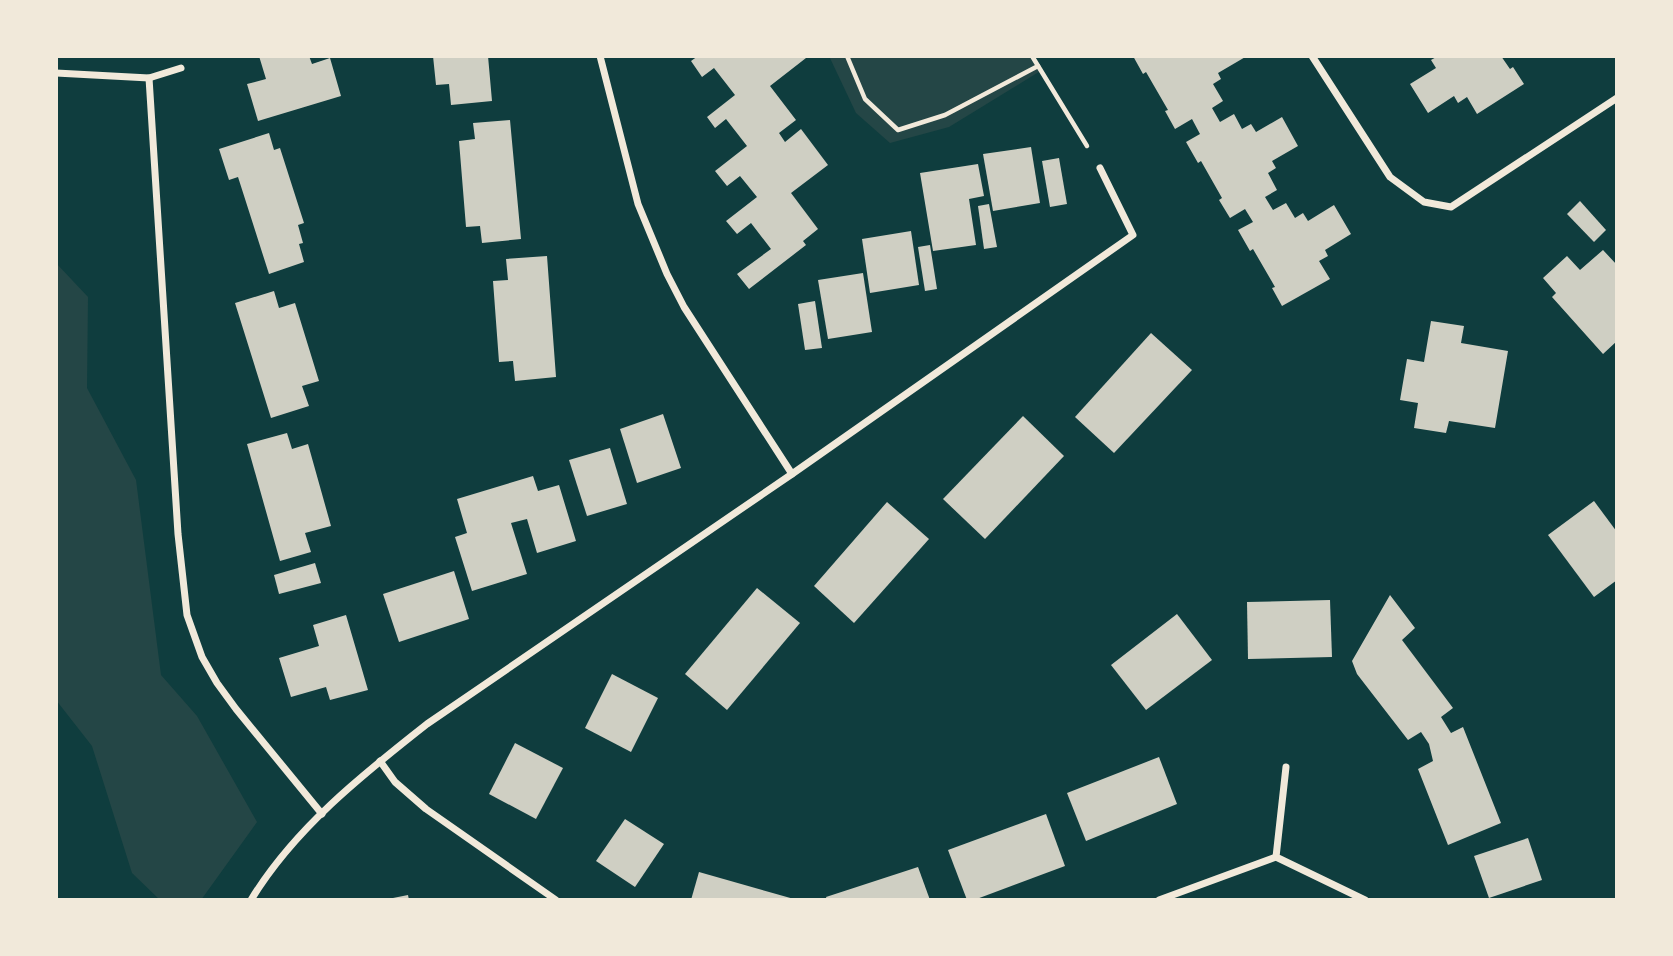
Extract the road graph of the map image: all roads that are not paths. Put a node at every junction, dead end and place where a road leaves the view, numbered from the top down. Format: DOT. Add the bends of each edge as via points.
graph roads {
  1 [pos="600,56"];
  2 [pos="1312,56"];
  3 [pos="181,68"];
  4 [pos="56,73"];
  5 [pos="149,78"];
  6 [pos="1617,98"];
  7 [pos="1100,168"];
  8 [pos="792,474"];
  9 [pos="380,761"];
  10 [pos="1286,767"];
  11 [pos="322,814"];
  12 [pos="1276,857"];
  13 [pos="251,900"];
  14 [pos="556,900"];
  15 [pos="1159,900"];
  16 [pos="1365,900"];
  1 -- 8 [label="street" via="639,205 667,274"];
  2 -- 6 [label="street" via="1390,177 1424,202 1451,206"];
  3 -- 5 [label="street"];
  4 -- 5 [label="street"];
  5 -- 11 [label="street" via="187,615 217,683"];
  7 -- 8 [label="street" via="1133,235"];
  8 -- 9 [label="street"];
  9 -- 11 [label="street"];
  9 -- 14 [label="street" via="395,782 426,809"];
  10 -- 12 [label="street"];
  11 -- 13 [label="street" via="293,843"];
  12 -- 15 [label="street"];
  12 -- 16 [label="street"];
}
